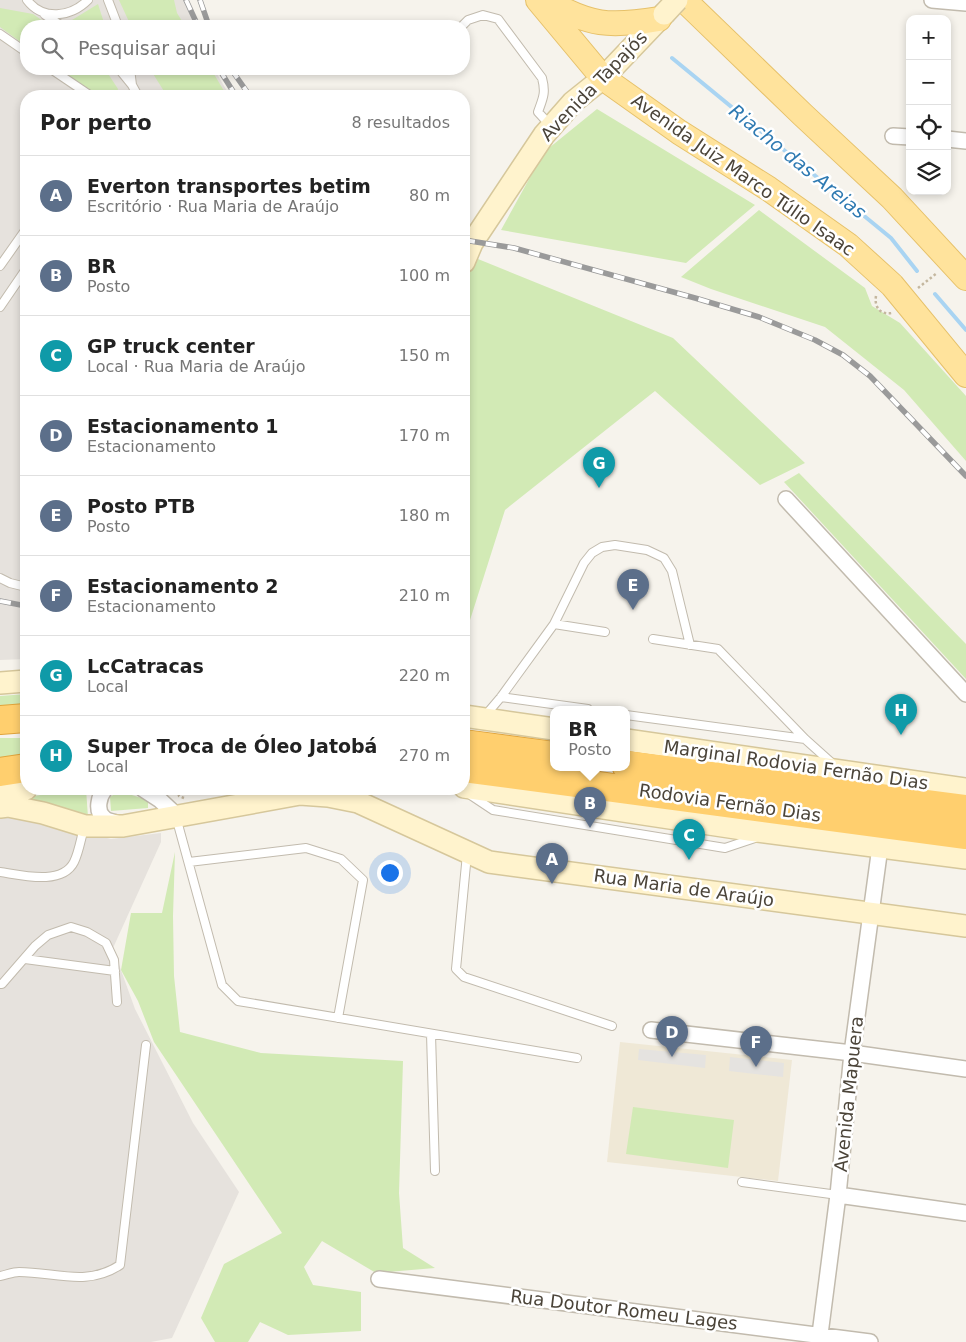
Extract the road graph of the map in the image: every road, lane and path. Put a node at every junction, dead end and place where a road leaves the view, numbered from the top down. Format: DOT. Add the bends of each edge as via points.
graph roads {
  1 [pos="88,0"];
  2 [pos="108,0"];
  3 [pos="538,0"];
  4 [pos="546,0"];
  5 [pos="684,0"];
  6 [pos="932,0"];
  7 [pos="29,3"];
  8 [pos="966,3"];
  9 [pos="667,11"];
  10 [pos="53,20"];
  11 [pos="116,20"];
  12 [pos="468,20"];
  13 [pos="0,34"];
  14 [pos="20,48"];
  15 [pos="60,75"];
  16 [pos="124,75"];
  17 [pos="131,75"];
  18 [pos="603,78"];
  19 [pos="132,84"];
  20 [pos="82,90"];
  21 [pos="135,90"];
  22 [pos="552,126"];
  23 [pos="892,136"];
  24 [pos="906,137"];
  25 [pos="951,140"];
  26 [pos="966,141"];
  27 [pos="20,238"];
  28 [pos="470,248"];
  29 [pos="0,266"];
  30 [pos="942,269"];
  31 [pos="20,278"];
  32 [pos="966,278"];
  33 [pos="912,293"];
  34 [pos="0,307"];
  35 [pos="966,374"];
  36 [pos="786,499"];
  37 [pos="0,578"];
  38 [pos="20,586"];
  39 [pos="554,624"];
  40 [pos="605,632"];
  41 [pos="653,639"];
  42 [pos="690,645"];
  43 [pos="20,681"];
  44 [pos="0,683"];
  45 [pos="966,694"];
  46 [pos="502,697"];
  47 [pos="566,706"];
  48 [pos="630,715"];
  49 [pos="473,717"];
  50 [pos="20,718"];
  51 [pos="0,720"];
  52 [pos="550,728"];
  53 [pos="805,739"];
  54 [pos="630,741"];
  55 [pos="470,745"];
  56 [pos="550,755"];
  57 [pos="630,766"];
  58 [pos="20,769"];
  59 [pos="470,769"];
  60 [pos="841,771"];
  61 [pos="0,772"];
  62 [pos="470,789"];
  63 [pos="966,789"];
  64 [pos="20,790"];
  65 [pos="0,793"];
  66 [pos="100,795"];
  67 [pos="152,795"];
  68 [pos="294,795"];
  69 [pos="314,795"];
  70 [pos="0,807"];
  71 [pos="966,810"];
  72 [pos="176,815"];
  73 [pos="85,826"];
  74 [pos="122,826"];
  75 [pos="966,835"];
  76 [pos="880,846"];
  77 [pos="467,852"];
  78 [pos="966,858"];
  79 [pos="190,862"];
  80 [pos="0,872"];
  81 [pos="872,914"];
  82 [pos="966,926"];
  83 [pos="25,959"];
  84 [pos="115,971"];
  85 [pos="0,984"];
  86 [pos="117,1002"];
  87 [pos="338,1018"];
  88 [pos="612,1026"];
  89 [pos="651,1030"];
  90 [pos="431,1034"];
  91 [pos="146,1045"];
  92 [pos="852,1053"];
  93 [pos="577,1058"];
  94 [pos="966,1069"];
  95 [pos="435,1171"];
  96 [pos="742,1182"];
  97 [pos="838,1194"];
  98 [pos="966,1213"];
  99 [pos="0,1276"];
  100 [pos="379,1280"];
  101 [pos="820,1338"];
  102 [pos="870,1342"];
  1 -- 7 [label="lane" via="80,8 55,15 42,12"];
  2 -- 11 [label="lane"];
  3 -- 18 [label="main road, Avenida Juiz Marco Túlio Isaac"];
  4 -- 9 [label="main road" via="598,23 627,25"];
  5 -- 32 [label="main road" via="892,198"];
  6 -- 8 [label="street"];
  7 -- 10 [label="lane"];
  9 -- 18 [label="main road, Avenida Tapajós"];
  12 -- 22 [label="lane" via="483,15 498,19 542,78 545,93 538,112"];
  13 -- 14 [label="lane"];
  15 -- 20 [label="lane"];
  16 -- 19 [label="lane"];
  17 -- 19 [label="lane"];
  18 -- 22 [label="main road, Avenida Tapajós" via="573,102"];
  18 -- 35 [label="main road, Avenida Juiz Marco Túlio Isaac" via="848,245 892,285"];
  19 -- 21 [label="lane"];
  22 -- 28 [label="main road, Avenida Tapajós"];
  23 -- 24 [label="street"];
  25 -- 26 [label="street"];
  27 -- 29 [label="lane"];
  30 -- 33 [label="path"];
  31 -- 34 [label="lane"];
  36 -- 45 [label="street"];
  37 -- 38 [label="lane"];
  39 -- 40 [label="lane"];
  39 -- 42 [label="lane" via="584,563 602,547 615,545 647,550 664,558 672,571"];
  39 -- 46 [label="lane"];
  41 -- 42 [label="lane"];
  42 -- 53 [label="lane" via="718,649"];
  43 -- 44 [label="main road"];
  46 -- 47 [label="lane"];
  46 -- 49 [label="lane"];
  48 -- 53 [label="lane"];
  49 -- 52 [label="main road"];
  50 -- 51 [label="highway"];
  53 -- 60 [label="lane"];
  54 -- 60 [label="main road, Marginal Rodovia Fernão Dias"];
  55 -- 56 [label="highway"];
  57 -- 71 [label="highway, Rodovia Fernão Dias"];
  58 -- 61 [label="highway"];
  59 -- 75 [label="highway, Rodovia Fernão Dias"];
  60 -- 63 [label="main road, Marginal Rodovia Fernão Dias"];
  62 -- 76 [label="main road"];
  64 -- 65 [label="main road"];
  66 -- 74 [label="street" via="98,808 103,818"];
  67 -- 72 [label="street"];
  68 -- 72 [label="main road, Rua Maria de Araújo"];
  69 -- 77 [label="main road, Rua Maria de Araújo" via="358,802"];
  70 -- 73 [label="main road, Rua Maria de Araújo" via="44,813"];
  72 -- 74 [label="main road, Rua Maria de Araújo"];
  72 -- 79 [label="lane"];
  73 -- 74 [label="main road, Rua Maria de Araújo"];
  73 -- 80 [label="lane" via="74,862 66,872 43,877"];
  76 -- 78 [label="main road"];
  76 -- 81 [label="street, Avenida Mapuera"];
  77 -- 81 [label="main road, Rua Maria de Araújo" via="489,862"];
  77 -- 88 [label="lane" via="456,969 464,976"];
  79 -- 87 [label="lane" via="222,985 238,1000"];
  79 -- 87 [label="lane" via="306,848 342,859 363,880"];
  81 -- 82 [label="main road, Rua Maria de Araújo"];
  81 -- 92 [label="street, Avenida Mapuera"];
  83 -- 84 [label="lane"];
  83 -- 84 [label="lane" via="48,935 71,927 106,943"];
  83 -- 85 [label="lane"];
  84 -- 86 [label="lane"];
  87 -- 90 [label="lane"];
  89 -- 92 [label="street"];
  90 -- 93 [label="lane"];
  90 -- 95 [label="lane"];
  91 -- 99 [label="lane" via="120,1265 110,1272 77,1278 18,1272"];
  92 -- 94 [label="street"];
  92 -- 97 [label="street, Avenida Mapuera"];
  96 -- 97 [label="lane"];
  97 -- 98 [label="street"];
  97 -- 101 [label="street, Avenida Mapuera"];
  100 -- 101 [label="street, Rua Doutor Romeu Lages"];
  101 -- 102 [label="street, Rua Doutor Romeu Lages"];
}
